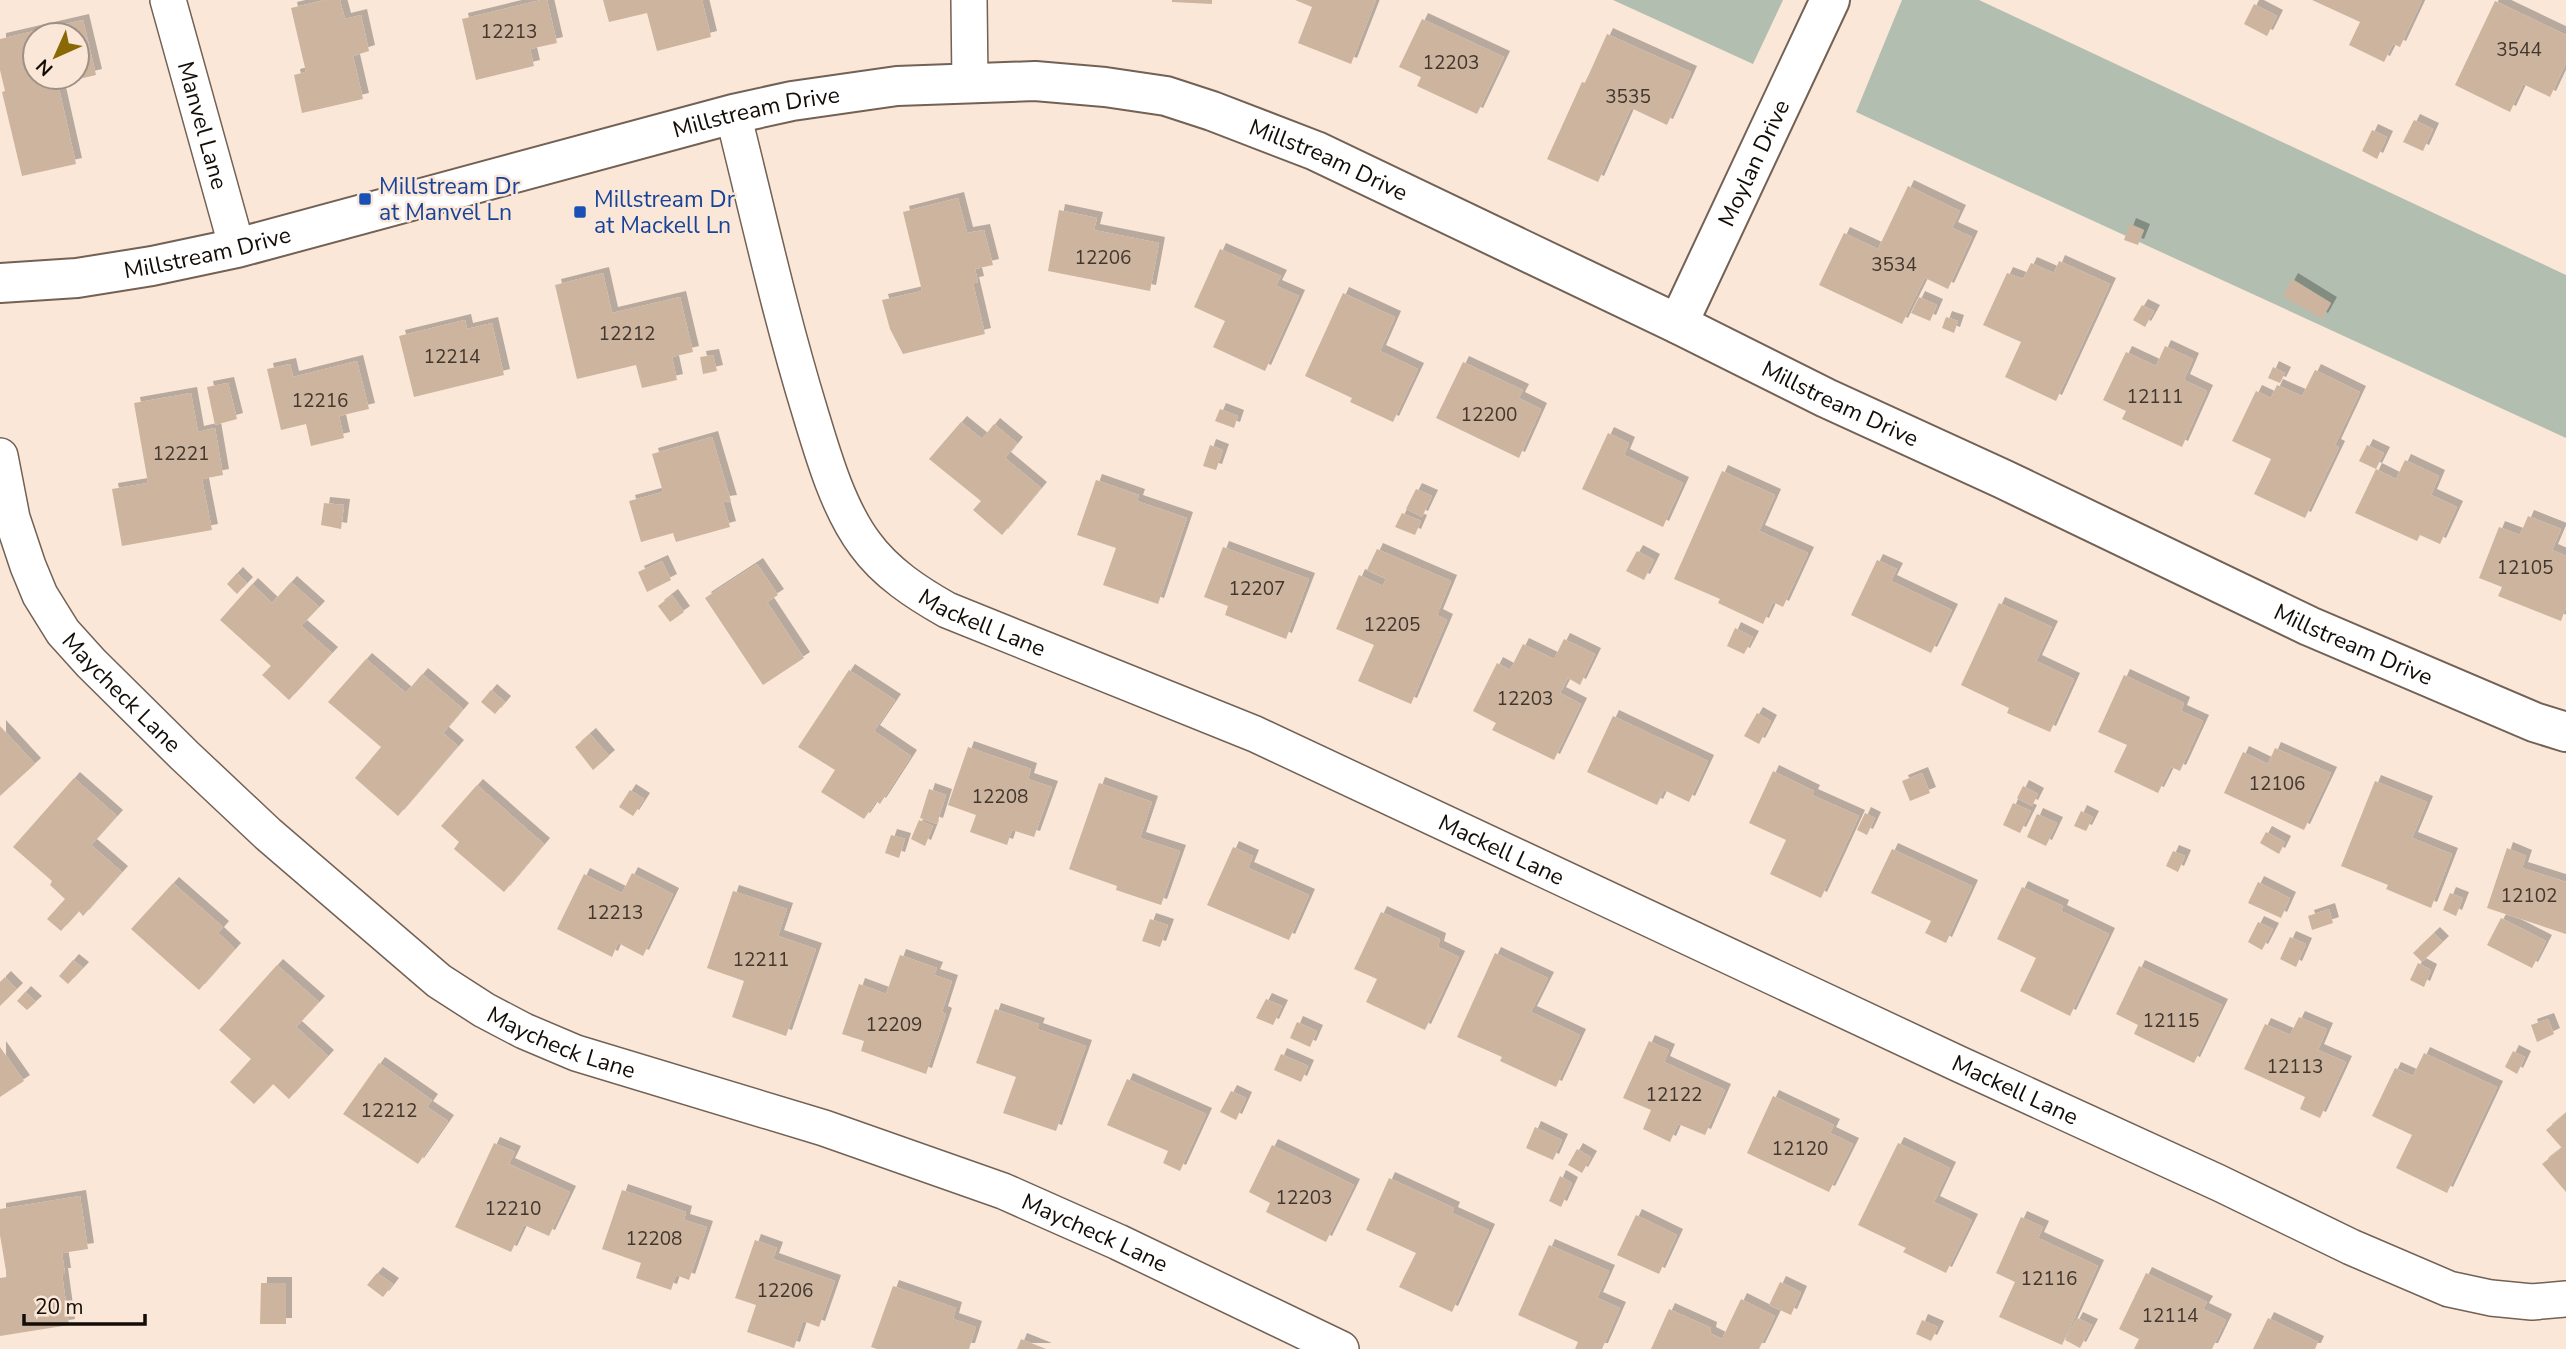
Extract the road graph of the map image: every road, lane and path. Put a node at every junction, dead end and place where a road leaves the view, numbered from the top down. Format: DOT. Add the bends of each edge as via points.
graph roads {
  1 [pos="168,0"];
  2 [pos="969,0"];
  3 [pos="1830,0"];
  4 [pos="970,83"];
  5 [pos="733,114"];
  6 [pos="237,248"];
  7 [pos="0,283"];
  8 [pos="1678,324"];
  9 [pos="0,456"];
  10 [pos="2566,732"];
  11 [pos="2566,1299"];
  12 [pos="1341,1349"];
  1 -- 6 [label="street, Manvel Lane"];
  2 -- 4 [label="street"];
  3 -- 8 [label="street, Moylan Drive"];
  4 -- 5 [label="street, Millstream Drive" via="897,86"];
  4 -- 8 [label="street, Millstream Drive" via="1035,81 1105,87 1166,96 1212,111 1316,151"];
  5 -- 6 [label="street, Millstream Drive"];
  5 -- 11 [label="street, Mackell Lane" via="822,450 850,521 866,546 909,588 947,610 1255,734 2351,1247 2449,1289 2518,1301"];
  6 -- 7 [label="street, Millstream Drive" via="77,278"];
  8 -- 10 [label="street, Millstream Drive" via="2309,626"];
  9 -- 12 [label="street, Maycheck Lane" via="12,518 28,566 63,632 268,834 439,981 484,1010 576,1053 824,1128 1003,1191"];
}
